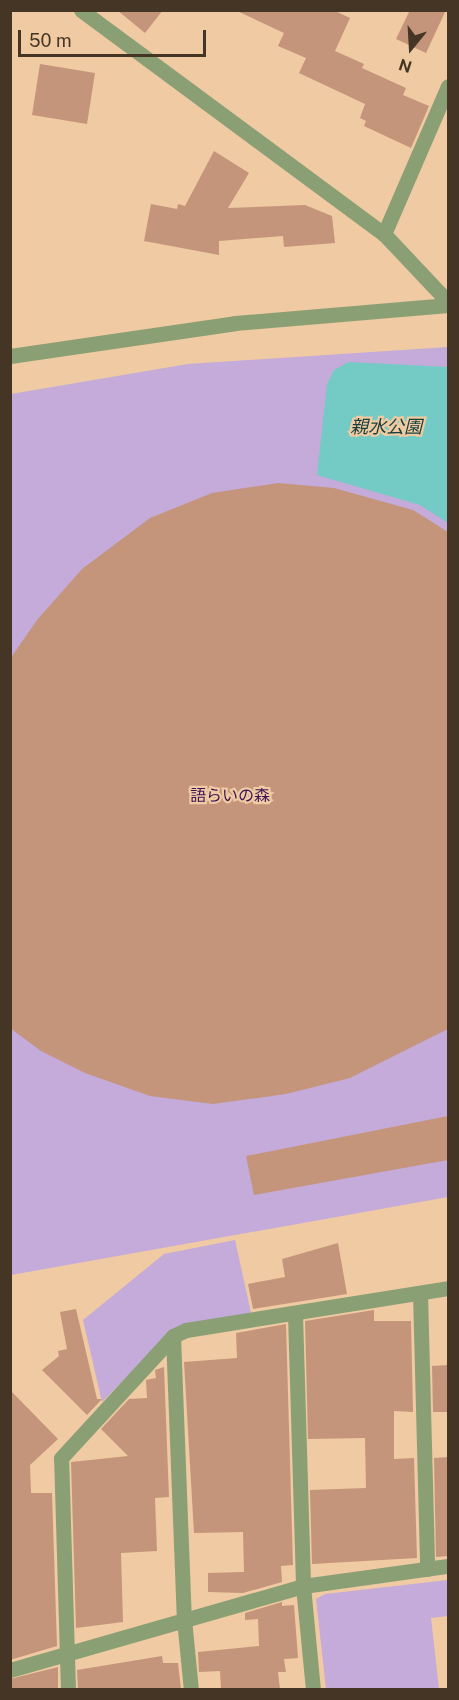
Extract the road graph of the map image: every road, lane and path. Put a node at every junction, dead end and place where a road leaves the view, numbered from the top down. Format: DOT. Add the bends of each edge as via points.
graph roads {
  1 [pos="81,10"];
  2 [pos="448,86"];
  3 [pos="384,234"];
  4 [pos="448,303"];
  5 [pos="10,356"];
  6 [pos="448,1288"];
  7 [pos="420,1293"];
  8 [pos="295,1314"];
  9 [pos="173,1336"];
  10 [pos="448,1566"];
  11 [pos="427,1569"];
  12 [pos="303,1586"];
  13 [pos="184,1619"];
  14 [pos="64,1657"];
  15 [pos="10,1670"];
  16 [pos="68,1689"];
  17 [pos="191,1689"];
  18 [pos="313,1689"];
  1 -- 3 [label="street"];
  2 -- 3 [label="street"];
  3 -- 4 [label="street"];
  4 -- 5 [label="street" via="235,323"];
  6 -- 7 [label="street"];
  7 -- 8 [label="street"];
  7 -- 11 [label="street"];
  8 -- 9 [label="street" via="186,1330"];
  8 -- 12 [label="street"];
  9 -- 13 [label="street"];
  9 -- 14 [label="street" via="61,1458"];
  10 -- 11 [label="street"];
  11 -- 12 [label="street"];
  12 -- 13 [label="street"];
  12 -- 18 [label="street"];
  13 -- 14 [label="street"];
  13 -- 17 [label="street"];
  14 -- 15 [label="street"];
  14 -- 16 [label="street"];
}
